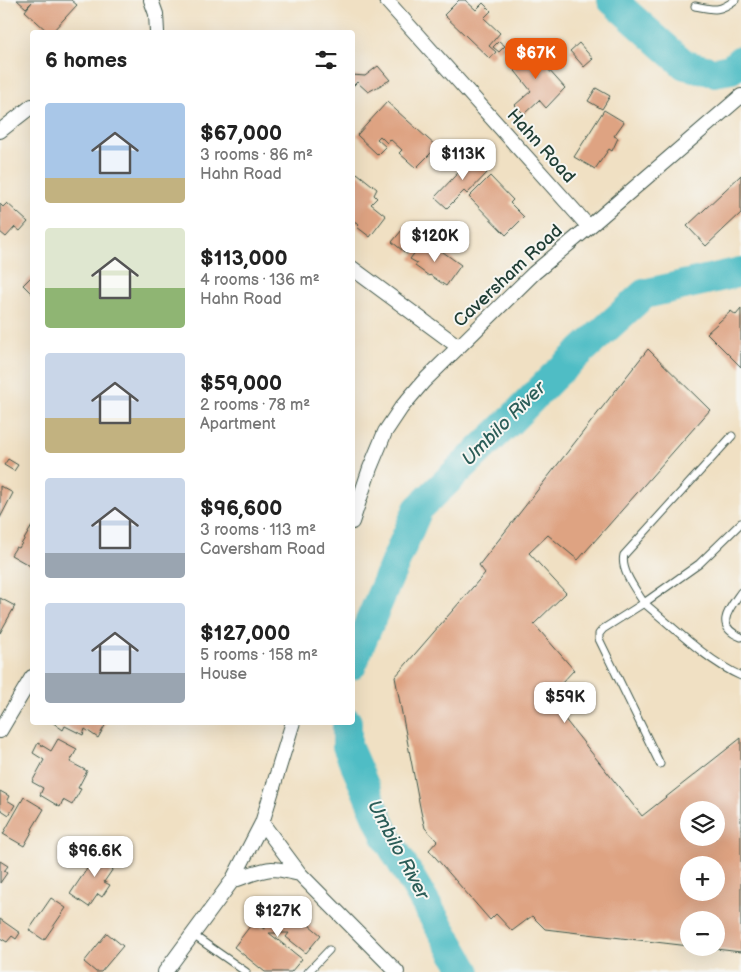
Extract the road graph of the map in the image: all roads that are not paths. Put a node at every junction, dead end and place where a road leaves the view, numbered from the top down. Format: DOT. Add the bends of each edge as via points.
graph roads {
  1 [pos="151,0"];
  2 [pos="386,0"];
  3 [pos="735,0"];
  4 [pos="695,6"];
  5 [pos="157,30"];
  6 [pos="741,96"];
  7 [pos="30,108"];
  8 [pos="0,131"];
  9 [pos="589,227"];
  10 [pos="355,270"];
  11 [pos="459,347"];
  12 [pos="732,436"];
  13 [pos="355,513"];
  14 [pos="741,523"];
  15 [pos="741,592"];
  16 [pos="644,603"];
  17 [pos="741,636"];
  18 [pos="741,676"];
  19 [pos="30,679"];
  20 [pos="292,725"];
  21 [pos="0,731"];
  22 [pos="660,764"];
  23 [pos="262,823"];
  24 [pos="300,874"];
  25 [pos="232,881"];
  26 [pos="192,935"];
  27 [pos="329,950"];
  28 [pos="165,972"];
  29 [pos="246,972"];
  30 [pos="308,972"];
  31 [pos="397,972"];
  1 -- 5 [label="street"];
  2 -- 9 [label="street, Hahn Road"];
  3 -- 4 [label="lane" via="725,8"];
  6 -- 9 [label="street, Caversham Road"];
  7 -- 8 [label="street"];
  9 -- 11 [label="street, Caversham Road" via="534,273"];
  10 -- 11 [label="street"];
  11 -- 13 [label="street, Caversham Road" via="423,382 385,432"];
  12 -- 16 [label="lane" via="624,555 625,571"];
  14 -- 16 [label="lane" via="699,564"];
  15 -- 17 [label="lane" via="726,614 729,629"];
  16 -- 18 [label="lane" via="704,653"];
  16 -- 22 [label="lane" via="603,629 599,639"];
  19 -- 21 [label="street"];
  20 -- 23 [label="street"];
  23 -- 24 [label="street"];
  23 -- 25 [label="street"];
  24 -- 25 [label="street" via="274,869"];
  24 -- 31 [label="street"];
  25 -- 26 [label="street"];
  26 -- 28 [label="street"];
  26 -- 29 [label="lane"];
  27 -- 30 [label="lane"];
}
